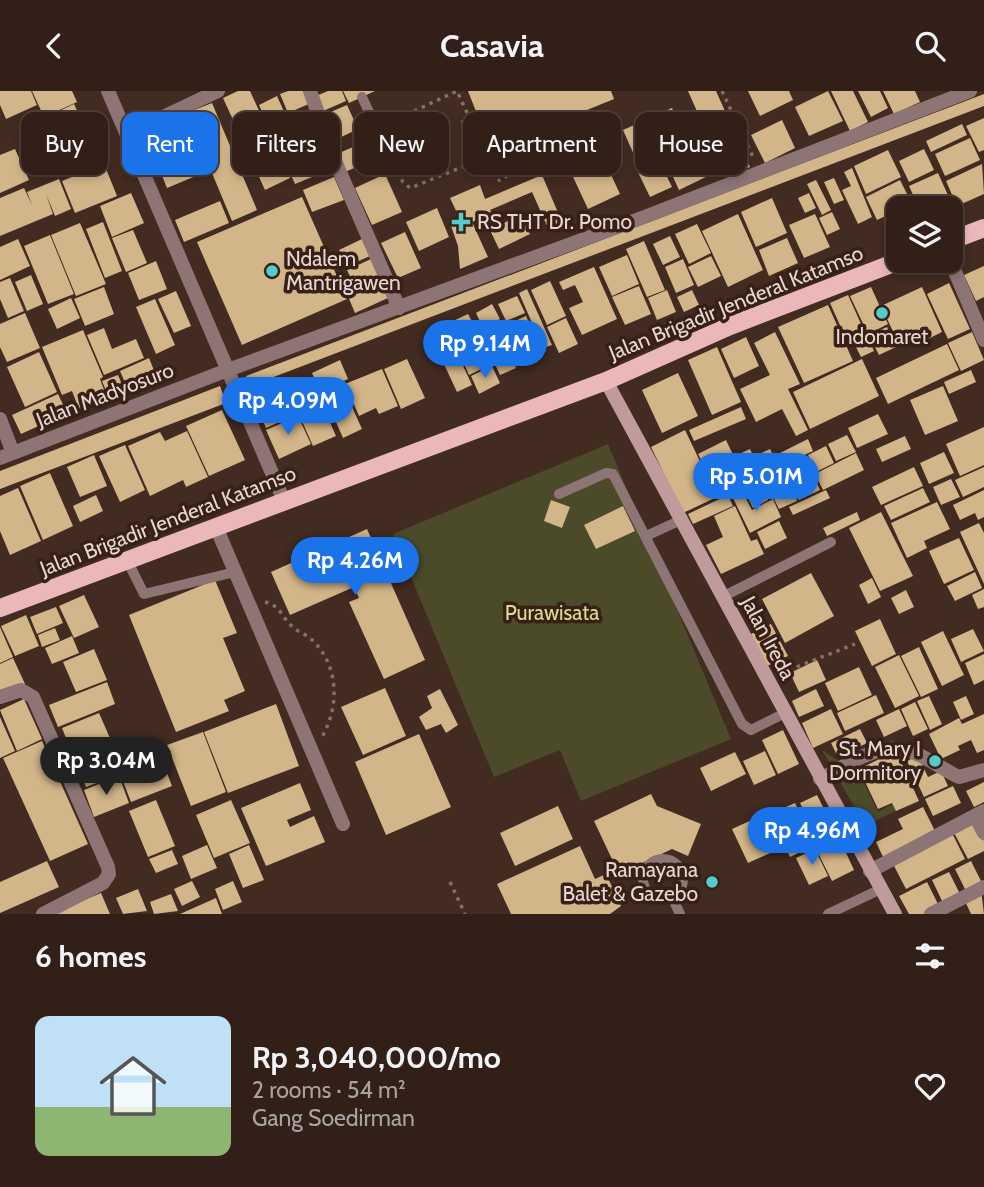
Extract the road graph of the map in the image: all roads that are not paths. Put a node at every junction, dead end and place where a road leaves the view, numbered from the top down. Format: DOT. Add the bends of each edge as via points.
graph roads {
  1 [pos="108,91"];
  2 [pos="218,91"];
  3 [pos="310,91"];
  4 [pos="970,91"];
  5 [pos="362,97"];
  6 [pos="174,112"];
  7 [pos="369,112"];
  8 [pos="122,123"];
  9 [pos="144,175"];
  10 [pos="984,227"];
  11 [pos="963,236"];
  12 [pos="886,266"];
  13 [pos="956,273"];
  14 [pos="399,308"];
  15 [pos="984,340"];
  16 [pos="225,371"];
  17 [pos="606,381"];
  18 [pos="0,419"];
  19 [pos="6,456"];
  20 [pos="559,494"];
  21 [pos="284,501"];
  22 [pos="681,520"];
  23 [pos="216,527"];
  24 [pos="646,536"];
  25 [pos="831,542"];
  26 [pos="127,560"];
  27 [pos="235,572"];
  28 [pos="722,597"];
  29 [pos="0,608"];
  30 [pos="0,697"];
  31 [pos="785,713"];
  32 [pos="984,770"];
  33 [pos="821,779"];
  34 [pos="980,813"];
  35 [pos="343,824"];
  36 [pos="984,833"];
  37 [pos="870,871"];
  38 [pos="984,887"];
  39 [pos="881,889"];
  40 [pos="672,897"];
  41 [pos="43,914"];
  42 [pos="680,914"];
  43 [pos="828,914"];
  44 [pos="895,914"];
  45 [pos="931,914"];
  1 -- 8 [label="street"];
  2 -- 6 [label="street"];
  3 -- 14 [label="street"];
  4 -- 14 [label="street, Jalan Madyosuro"];
  5 -- 7 [label="lane"];
  9 -- 16 [label="street"];
  10 -- 11 [label="main road"];
  12 -- 17 [label="main road, Jalan Brigadir Jenderal Katamso"];
  13 -- 15 [label="street"];
  14 -- 16 [label="street, Jalan Madyosuro"];
  16 -- 19 [label="street, Jalan Madyosuro"];
  16 -- 21 [label="street"];
  17 -- 21 [label="main road, Jalan Brigadir Jenderal Katamso"];
  17 -- 22 [label="street, Jalan Ireda"];
  18 -- 19 [label="street"];
  20 -- 24 [label="lane" via="613,474"];
  21 -- 23 [label="main road, Jalan Brigadir Jenderal Katamso"];
  22 -- 24 [label="lane"];
  22 -- 28 [label="street, Jalan Ireda"];
  23 -- 26 [label="main road, Jalan Brigadir Jenderal Katamso"];
  23 -- 27 [label="street"];
  24 -- 31 [label="lane" via="742,724 751,730"];
  25 -- 28 [label="lane"];
  26 -- 27 [label="lane" via="144,594"];
  26 -- 29 [label="main road, Jalan Brigadir Jenderal Katamso"];
  27 -- 35 [label="street"];
  28 -- 31 [label="street, Jalan Ireda"];
  30 -- 41 [label="street" via="21,689 33,697 108,867 103,883"];
  31 -- 33 [label="street, Jalan Ireda"];
  32 -- 33 [label="street" via="959,777 924,757 894,748 860,758"];
  33 -- 37 [label="street, Jalan Ireda"];
  34 -- 36 [label="street"];
  34 -- 37 [label="street"];
  37 -- 39 [label="street, Jalan Ireda"];
  38 -- 45 [label="street"];
  39 -- 43 [label="lane"];
  39 -- 44 [label="street, Jalan Ireda"];
  40 -- 42 [label="lane"];
}
